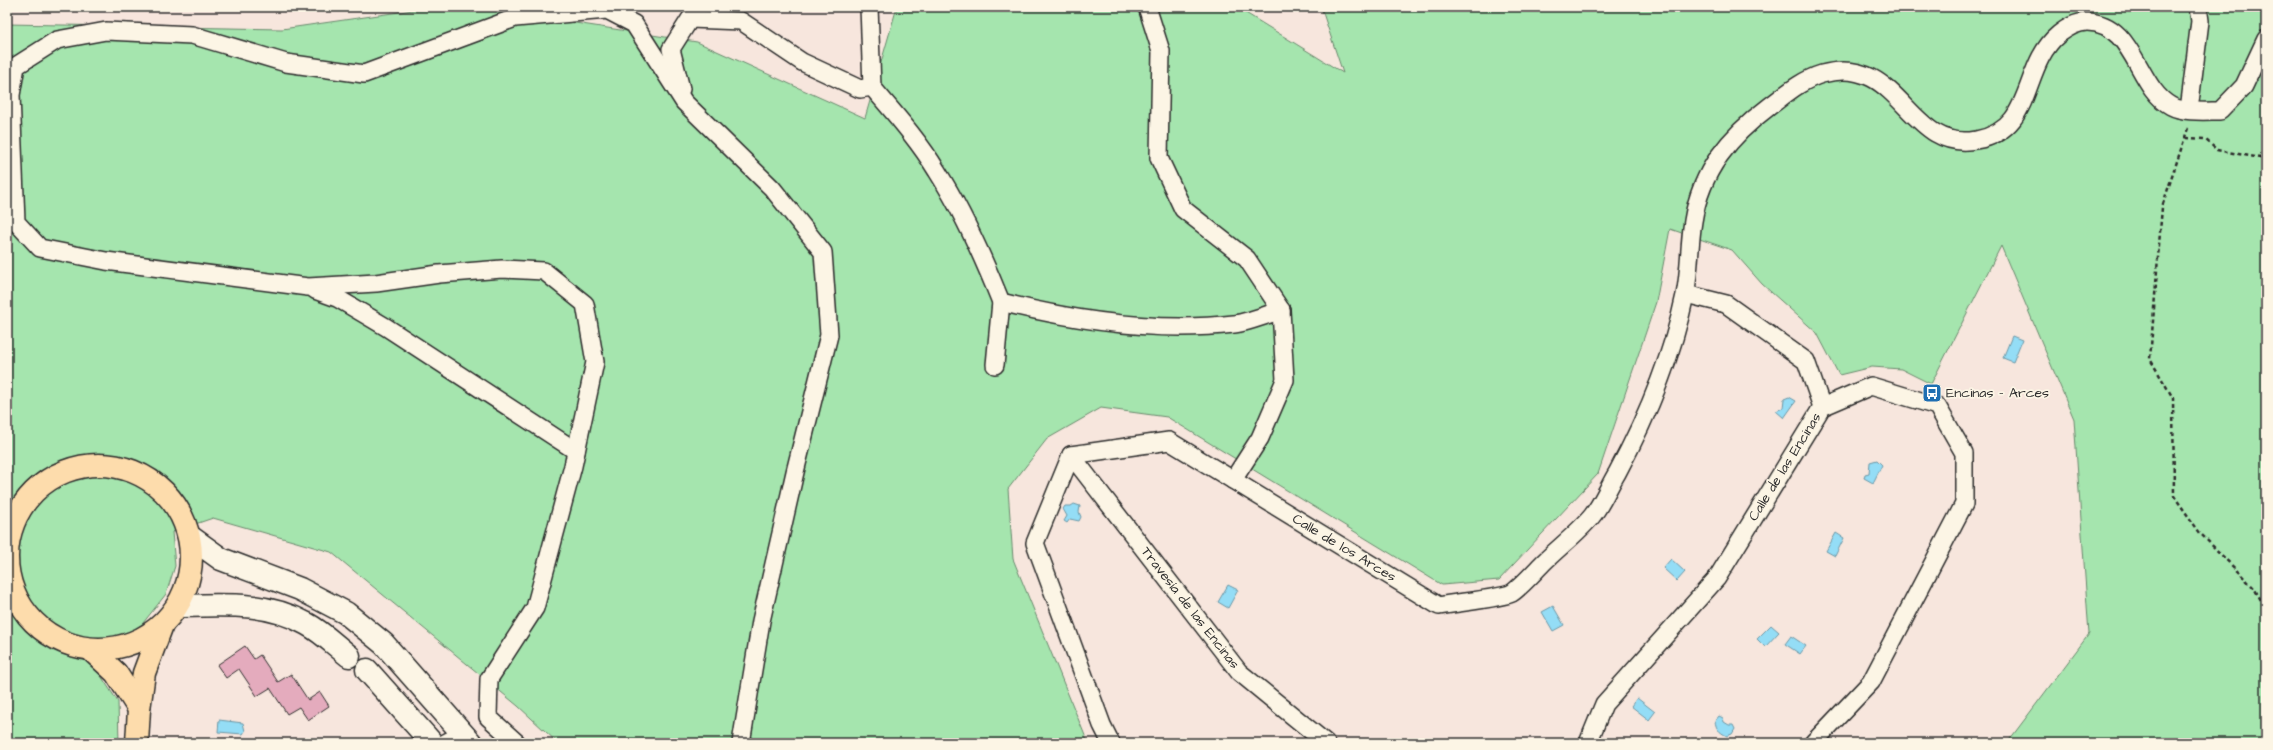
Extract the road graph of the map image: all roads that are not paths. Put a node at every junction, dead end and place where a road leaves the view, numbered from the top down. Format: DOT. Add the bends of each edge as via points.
graph roads {
  1 [pos="869,7"];
  2 [pos="1147,7"];
  3 [pos="2198,7"];
  4 [pos="2266,39"];
  5 [pos="872,87"];
  6 [pos="684,102"];
  7 [pos="2189,110"];
  8 [pos="308,287"];
  9 [pos="1686,294"];
  10 [pos="1001,302"];
  11 [pos="1281,310"];
  12 [pos="995,365"];
  13 [pos="1822,407"];
  14 [pos="576,452"];
  15 [pos="1071,455"];
  16 [pos="1233,480"];
  17 [pos="189,536"];
  18 [pos="7,542"];
  19 [pos="16,606"];
  20 [pos="178,606"];
  21 [pos="162,625"];
  22 [pos="90,649"];
  23 [pos="349,656"];
  24 [pos="367,670"];
  25 [pos="139,709"];
  26 [pos="468,738"];
  27 [pos="137,743"];
  28 [pos="432,743"];
  29 [pos="445,743"];
  30 [pos="516,743"];
  31 [pos="742,743"];
  32 [pos="1111,743"];
  33 [pos="1326,743"];
  34 [pos="1588,743"];
  35 [pos="1813,743"];
  1 -- 5 [label="street"];
  2 -- 11 [label="street" via="1161,51 1159,158 1183,209 1247,259"];
  3 -- 7 [label="street" via="2200,20"];
  4 -- 7 [label="street, Calle de los Arces" via="2244,86 2220,111"];
  5 -- 6 [label="street" via="860,89 802,62 741,21 690,19 671,49"];
  5 -- 10 [label="street" via="937,170 976,240"];
  6 -- 8 [label="street" via="634,24 607,10 515,18 364,74 286,63 192,35 106,31 57,40 16,66 11,95 16,222 40,248 113,262"];
  6 -- 31 [label="street" via="772,188 823,252 829,335 761,621"];
  7 -- 9 [label="street, Calle de los Arces" via="2170,106 2153,90 2135,56 2112,32 2100,25 2087,22 2065,29 2051,40 2035,68 2019,112 2007,127 1994,135 1975,141 1948,139 1933,132 1878,80 1862,73 1845,70 1824,73 1806,80 1737,133 1711,169 1693,220"];
  8 -- 14 [label="street" via="337,298 386,327"];
  8 -- 14 [label="street" via="376,283 502,269 544,271 584,304 595,362"];
  9 -- 13 [label="street" via="1726,304 1806,361"];
  9 -- 16 [label="street, Calle de los Arces" via="1657,392 1594,514 1511,594 1440,606"];
  10 -- 11 [label="street" via="1050,314 1155,328 1235,324"];
  10 -- 12 [label="street"];
  11 -- 16 [label="street" via="1285,380 1260,438"];
  13 -- 34 [label="street, Calle de las Encinas" via="1717,578 1604,704"];
  13 -- 35 [label="street, Calle de las Encinas" via="1871,386 1937,406 1964,453 1964,504 1871,682"];
  14 -- 30 [label="street" via="535,608 490,679 488,717"];
  15 -- 16 [label="street, Calle de los Arces" via="1169,442"];
  15 -- 32 [label="street" via="1034,543"];
  15 -- 33 [label="street, Travesía de las Encinas" via="1239,672"];
  17 -- 18 [label="main road" via="178,509 159,486 134,471 105,465 75,468 48,480 27,500 12,526"];
  17 -- 20 [label="main road" via="192,560 188,584"];
  17 -- 26 [label="street" via="221,559 300,589 346,613 384,644"];
  18 -- 19 [label="main road" via="9,575"];
  19 -- 22 [label="main road" via="42,630 59,640"];
  20 -- 21 [label="main road"];
  20 -- 23 [label="street" via="244,604 278,611 308,624"];
  21 -- 22 [label="main road" via="141,640 129,644 116,648"];
  21 -- 25 [label="main road" via="144,673"];
  22 -- 25 [label="main road" via="116,673"];
  23 -- 24 [label="street"];
  24 -- 28 [label="street"];
  25 -- 27 [label="main road"];
  26 -- 29 [label="street"];
}
